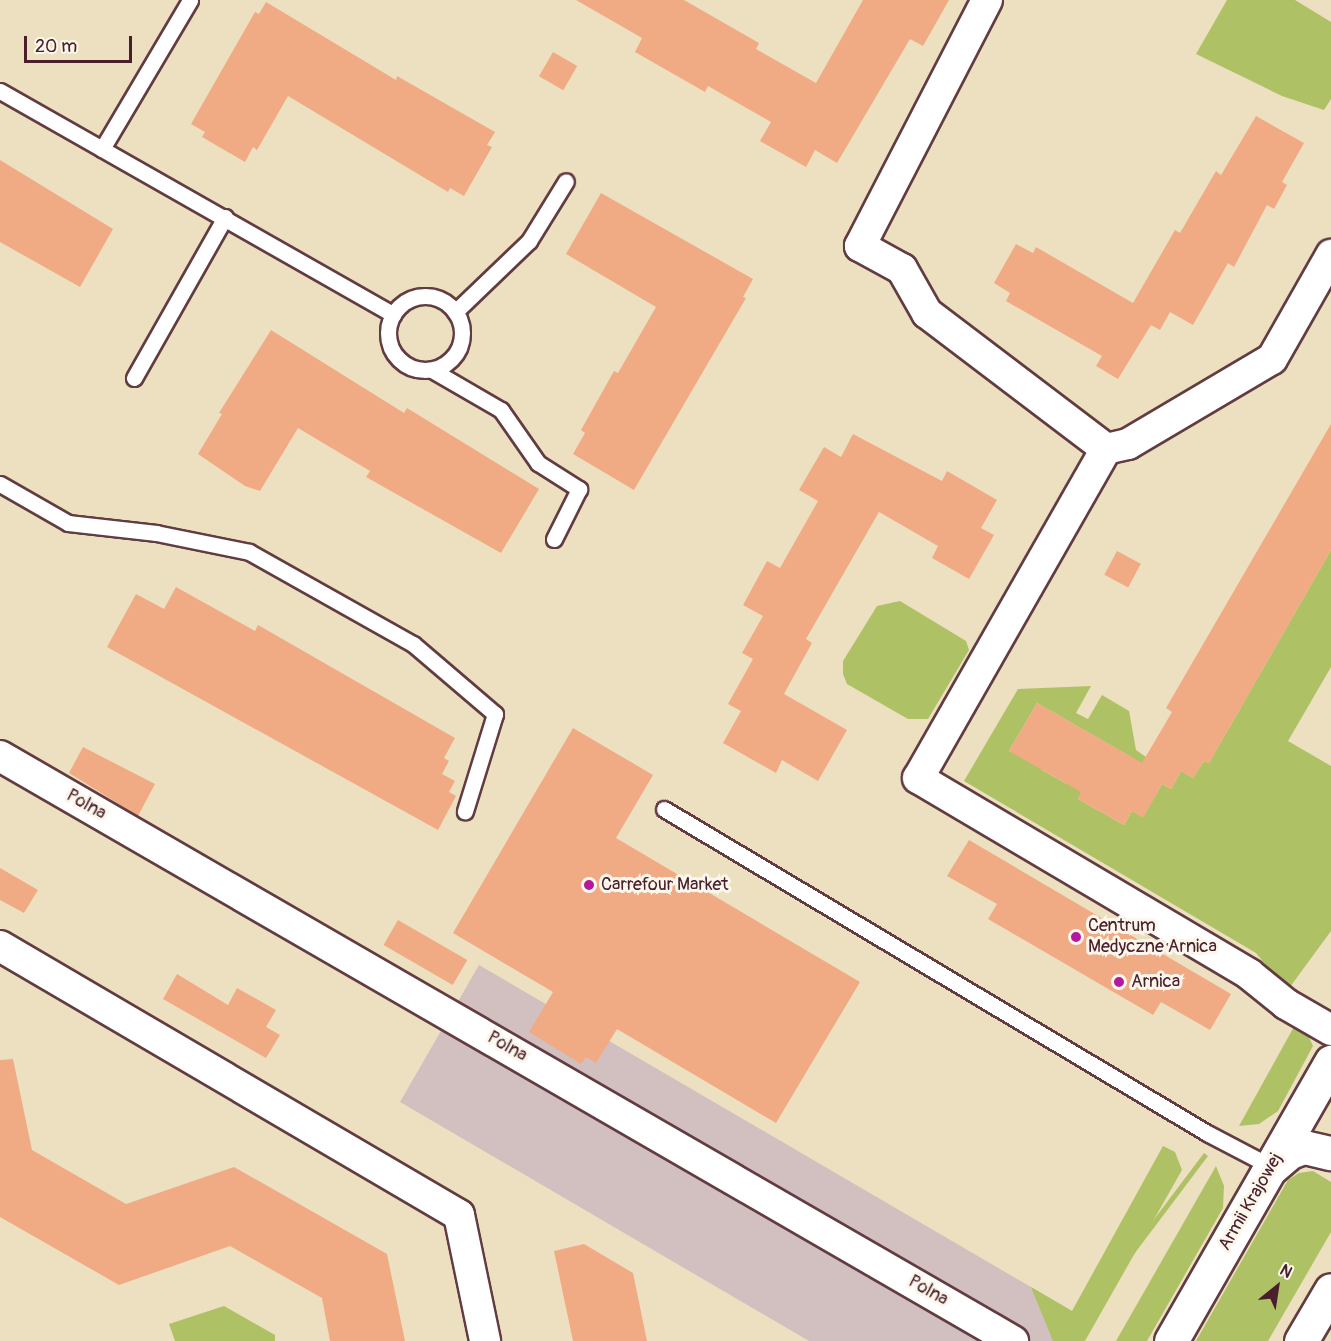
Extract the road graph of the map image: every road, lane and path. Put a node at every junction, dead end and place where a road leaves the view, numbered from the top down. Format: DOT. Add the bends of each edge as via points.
graph roads {
  1 [pos="190,0"];
  2 [pos="987,0"];
  3 [pos="0,91"];
  4 [pos="102,149"];
  5 [pos="566,181"];
  6 [pos="225,217"];
  7 [pos="1331,255"];
  8 [pos="456,312"];
  9 [pos="393,314"];
  10 [pos="432,370"];
  11 [pos="134,378"];
  12 [pos="1106,449"];
  13 [pos="0,484"];
  14 [pos="554,539"];
  15 [pos="0,756"];
  16 [pos="664,809"];
  17 [pos="465,811"];
  18 [pos="0,946"];
  19 [pos="1331,1030"];
  20 [pos="1331,1062"];
  21 [pos="1331,1153"];
  22 [pos="1272,1167"];
  23 [pos="1331,1290"];
  24 [pos="485,1341"];
  25 [pos="1013,1341"];
  26 [pos="1171,1341"];
  27 [pos="1300,1341"];
  1 -- 4 [label="lane"];
  2 -- 12 [label="street" via="860,246 902,269 927,313"];
  3 -- 4 [label="lane"];
  4 -- 6 [label="lane"];
  5 -- 8 [label="lane" via="529,241"];
  6 -- 9 [label="lane" via="245,233"];
  6 -- 11 [label="lane"];
  7 -- 12 [label="street" via="1272,359 1128,444"];
  8 -- 9 [label="lane" via="436,298 424,296 412,298"];
  8 -- 10 [label="lane" via="462,336 459,348 453,358"];
  9 -- 10 [label="lane" via="389,325 391,349 408,366"];
  10 -- 14 [label="lane" via="501,410 538,463 579,489"];
  12 -- 19 [label="street" via="918,778 1248,974 1286,1004"];
  13 -- 17 [label="lane" via="68,523 156,532 249,552 413,644 495,714"];
  15 -- 25 [label="street, Polna"];
  16 -- 22 [label="lane"];
  18 -- 24 [label="street" via="459,1215"];
  20 -- 22 [label="main road, Armii Krajowej"];
  21 -- 22 [label="main road" via="1304,1147 1290,1152"];
  22 -- 26 [label="main road, Armii Krajowej"];
  23 -- 27 [label="main road"];
}
